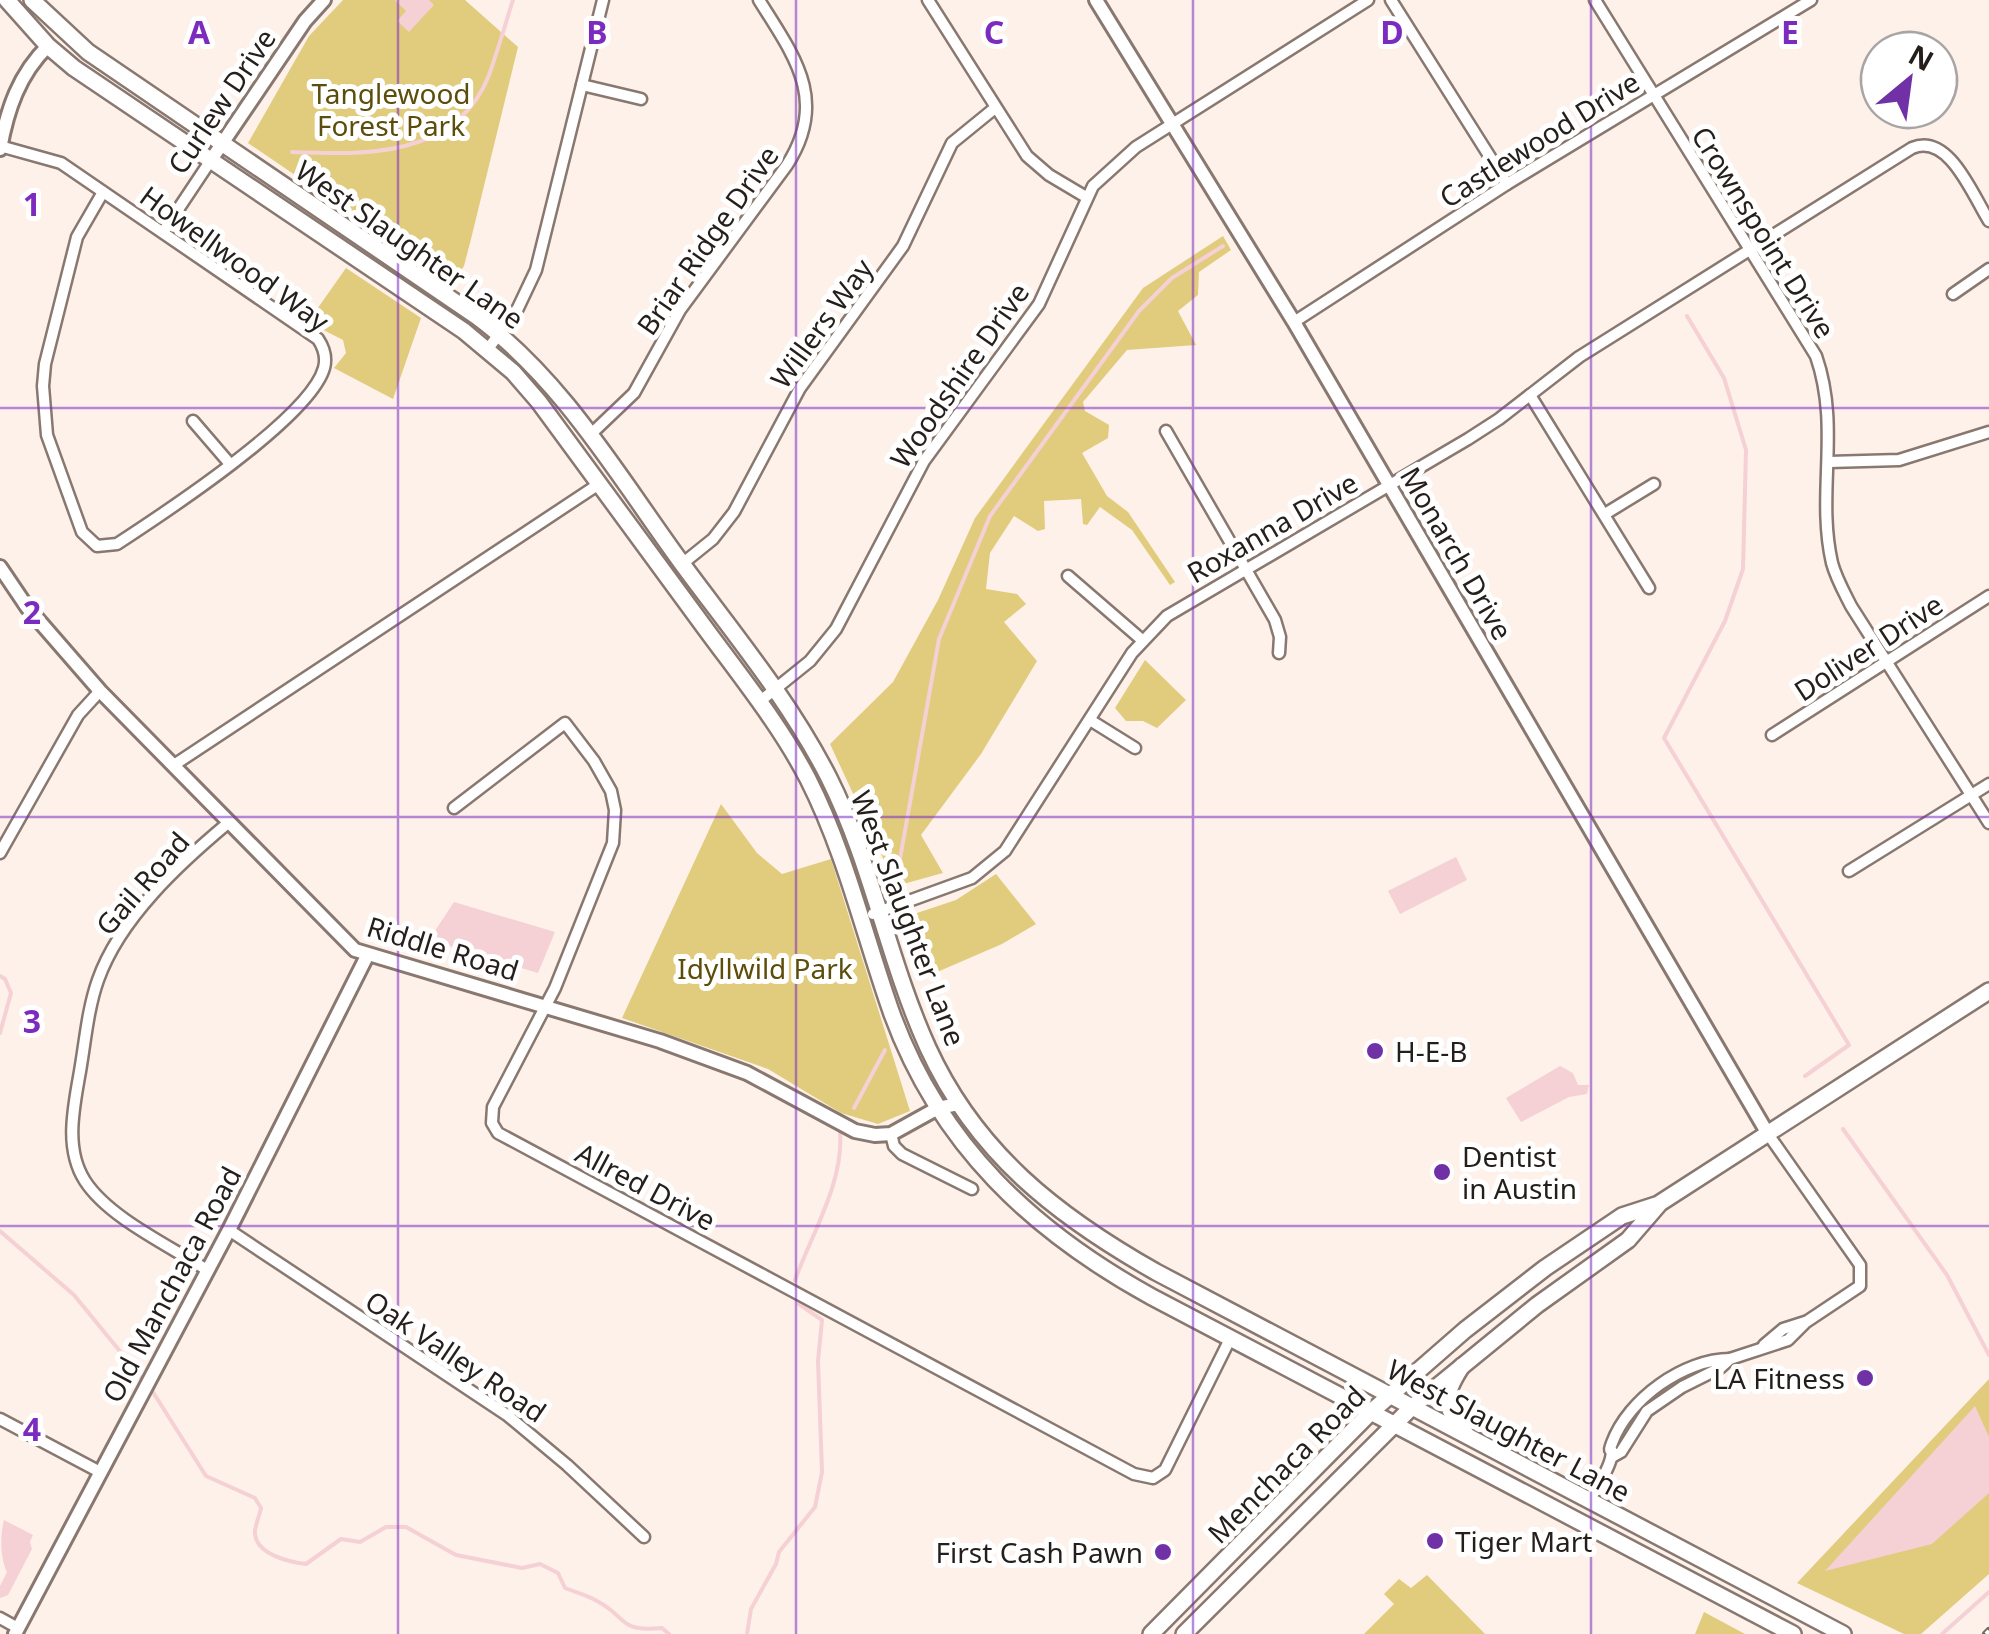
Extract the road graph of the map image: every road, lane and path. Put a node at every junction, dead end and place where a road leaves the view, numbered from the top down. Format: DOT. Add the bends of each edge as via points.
graph roads {
  1 [pos="7,0"];
  2 [pos="32,0"];
  3 [pos="324,0"];
  4 [pos="604,0"];
  5 [pos="759,0"];
  6 [pos="928,0"];
  7 [pos="1096,0"];
  8 [pos="1368,0"];
  9 [pos="1391,0"];
  10 [pos="1595,0"];
  11 [pos="1811,0"];
  12 [pos="48,46"];
  13 [pos="582,84"];
  14 [pos="1653,94"];
  15 [pos="641,99"];
  16 [pos="995,108"];
  17 [pos="1174,122"];
  18 [pos="221,144"];
  19 [pos="0,147"];
  20 [pos="210,160"];
  21 [pos="1507,184"];
  22 [pos="103,192"];
  23 [pos="1086,197"];
  24 [pos="1989,221"];
  25 [pos="163,232"];
  26 [pos="1750,250"];
  27 [pos="1989,270"];
  28 [pos="1953,294"];
  29 [pos="1294,322"];
  30 [pos="500,333"];
  31 [pos="488,350"];
  32 [pos="1530,395"];
  33 [pos="193,421"];
  34 [pos="1166,431"];
  35 [pos="1989,432"];
  36 [pos="590,435"];
  37 [pos="1829,462"];
  38 [pos="230,464"];
  39 [pos="599,484"];
  40 [pos="1654,484"];
  41 [pos="1389,485"];
  42 [pos="1604,514"];
  43 [pos="682,564"];
  44 [pos="0,567"];
  45 [pos="1246,568"];
  46 [pos="1068,576"];
  47 [pos="1649,588"];
  48 [pos="1989,596"];
  49 [pos="1142,640"];
  50 [pos="1279,653"];
  51 [pos="1886,661"];
  52 [pos="776,690"];
  53 [pos="100,691"];
  54 [pos="759,702"];
  55 [pos="1090,720"];
  56 [pos="1772,735"];
  57 [pos="1135,748"];
  58 [pos="174,765"];
  59 [pos="1989,784"];
  60 [pos="1972,795"];
  61 [pos="454,808"];
  62 [pos="1989,823"];
  63 [pos="228,824"];
  64 [pos="0,853"];
  65 [pos="1849,872"];
  66 [pos="881,911"];
  67 [pos="863,917"];
  68 [pos="367,956"];
  69 [pos="1989,991"];
  70 [pos="546,1006"];
  71 [pos="958,1104"];
  72 [pos="938,1108"];
  73 [pos="891,1134"];
  74 [pos="1768,1134"];
  75 [pos="972,1189"];
  76 [pos="1660,1204"];
  77 [pos="229,1230"];
  78 [pos="208,1270"];
  79 [pos="1156,1272"];
  80 [pos="1114,1276"];
  81 [pos="1230,1338"];
  82 [pos="1462,1366"];
  83 [pos="1390,1396"];
  84 [pos="1411,1408"];
  85 [pos="1371,1412"];
  86 [pos="0,1419"];
  87 [pos="1393,1424"];
  88 [pos="1471,1438"];
  89 [pos="100,1472"];
  90 [pos="1589,1500"];
  91 [pos="644,1537"];
  92 [pos="0,1618"];
  93 [pos="16,1631"];
  94 [pos="1838,1631"];
  95 [pos="1152,1634"];
  96 [pos="1184,1634"];
  97 [pos="1793,1634"];
  1 -- 12 [label="main road, West Slaughter Lane"];
  2 -- 18 [label="main road, West Slaughter Lane" via="88,52"];
  3 -- 18 [label="street, Curlew Drive"];
  4 -- 13 [label="street"];
  5 -- 36 [label="street, Briar Ridge Drive" via="805,86 800,143 680,310 634,393"];
  6 -- 16 [label="street"];
  7 -- 17 [label="street, Monarch Drive"];
  8 -- 17 [label="street, Woodshire Drive"];
  9 -- 21 [label="street"];
  10 -- 14 [label="street, Crownspoint Drive"];
  11 -- 14 [label="street, Castlewood Drive"];
  12 -- 19 [label="street" via="13,98"];
  12 -- 20 [label="main road, West Slaughter Lane"];
  13 -- 15 [label="street"];
  13 -- 30 [label="street" via="536,270"];
  14 -- 21 [label="street, Castlewood Drive"];
  14 -- 26 [label="street, Crownspoint Drive"];
  16 -- 23 [label="street" via="1036,165"];
  16 -- 43 [label="street, Willers Way" via="946,152 902,246 800,388 734,512"];
  17 -- 23 [label="street, Woodshire Drive" via="1117,161"];
  17 -- 29 [label="street, Monarch Drive"];
  18 -- 20 [label="street, Curlew Drive"];
  18 -- 30 [label="main road, West Slaughter Lane"];
  19 -- 22 [label="street, Howellwood Way" via="61,163"];
  20 -- 25 [label="street, Curlew Drive"];
  20 -- 31 [label="main road, West Slaughter Lane"];
  21 -- 29 [label="street, Castlewood Drive"];
  22 -- 25 [label="street, Howellwood Way"];
  22 -- 38 [label="street, Howellwood Way" via="77,237 43,386 47,435 82,532 98,546 117,544"];
  23 -- 52 [label="street, Woodshire Drive" via="1038,304 924,460 836,629"];
  24 -- 26 [label="street, Roxanna Drive" via="1952,161 1926,144"];
  25 -- 38 [label="street, Howellwood Way" via="324,349 324,368 311,392"];
  26 -- 32 [label="street, Roxanna Drive" via="1579,356"];
  26 -- 37 [label="street, Crownspoint Drive" via="1816,356 1830,418"];
  27 -- 28 [label="street"];
  29 -- 41 [label="street, Monarch Drive"];
  30 -- 31 [label="street"];
  30 -- 36 [label="main road, West Slaughter Lane"];
  31 -- 39 [label="main road, West Slaughter Lane" via="539,402"];
  32 -- 41 [label="street, Roxanna Drive"];
  32 -- 42 [label="street"];
  33 -- 38 [label="street"];
  34 -- 45 [label="street"];
  35 -- 37 [label="street" via="1898,460"];
  36 -- 43 [label="main road, West Slaughter Lane"];
  37 -- 51 [label="street, Crownspoint Drive" via="1834,569"];
  39 -- 54 [label="main road, West Slaughter Lane"];
  39 -- 58 [label="street"];
  40 -- 42 [label="street"];
  41 -- 45 [label="street, Roxanna Drive"];
  41 -- 74 [label="street, Monarch Drive"];
  42 -- 47 [label="street"];
  43 -- 52 [label="main road, West Slaughter Lane"];
  44 -- 53 [label="street, Riddle Road"];
  45 -- 49 [label="street, Roxanna Drive" via="1167,616"];
  45 -- 50 [label="street" via="1275,620"];
  46 -- 49 [label="street"];
  48 -- 51 [label="street, Doliver Drive"];
  49 -- 55 [label="street, Roxanna Drive"];
  51 -- 56 [label="street, Doliver Drive"];
  51 -- 60 [label="street, Crownspoint Drive"];
  52 -- 54 [label="street, Woodshire Drive"];
  52 -- 66 [label="main road, West Slaughter Lane" via="852,826"];
  53 -- 58 [label="street, Riddle Road"];
  53 -- 64 [label="street" via="78,715"];
  54 -- 67 [label="main road, West Slaughter Lane" via="814,791"];
  55 -- 57 [label="street"];
  55 -- 66 [label="street, Roxanna Drive" via="1018,835 990,866 948,889"];
  58 -- 63 [label="street, Riddle Road"];
  59 -- 60 [label="street"];
  60 -- 62 [label="street, Crownspoint Drive"];
  60 -- 65 [label="street"];
  61 -- 70 [label="street, Allred Drive" via="565,723 610,792 612,842"];
  63 -- 68 [label="street, Riddle Road" via="344,942"];
  63 -- 78 [label="street, Gail Road" via="161,888 111,952 93,1000 72,1121 78,1166 94,1193"];
  66 -- 67 [label="street, Roxanna Drive"];
  66 -- 71 [label="main road, West Slaughter Lane" via="928,1048"];
  67 -- 72 [label="main road, West Slaughter Lane" via="892,1013"];
  68 -- 70 [label="street, Riddle Road"];
  68 -- 77 [label="street, Old Manchaca Road"];
  69 -- 74 [label="main road, Menchaca Road"];
  70 -- 73 [label="street, Riddle Road" via="748,1074 855,1131"];
  70 -- 81 [label="street, Allred Drive" via="493,1107 498,1133 1134,1474 1153,1478 1172,1460"];
  71 -- 72 [label="street"];
  71 -- 79 [label="main road, West Slaughter Lane" via="1048,1203"];
  72 -- 73 [label="street"];
  72 -- 80 [label="main road, West Slaughter Lane" via="984,1171 1028,1215"];
  73 -- 75 [label="street" via="902,1154"];
  74 -- 76 [label="main road, Menchaca Road"];
  74 -- 90 [label="street" via="1860,1266 1860,1286 1647,1411"];
  76 -- 82 [label="main road, Menchaca Road" via="1628,1240"];
  76 -- 83 [label="main road, Menchaca Road" via="1622,1216 1545,1268"];
  77 -- 78 [label="street, Old Manchaca Road"];
  77 -- 91 [label="street, Oak Valley Road" via="508,1415"];
  78 -- 89 [label="street, Old Manchaca Road"];
  79 -- 80 [label="main road"];
  79 -- 83 [label="main road, West Slaughter Lane"];
  80 -- 81 [label="main road, West Slaughter Lane"];
  81 -- 85 [label="main road, West Slaughter Lane"];
  82 -- 84 [label="main road, Menchaca Road"];
  82 -- 88 [label="main road" via="1447,1389 1448,1406"];
  83 -- 84 [label="main road, West Slaughter Lane"];
  83 -- 85 [label="main road, Menchaca Road"];
  84 -- 87 [label="main road, Menchaca Road"];
  84 -- 88 [label="main road, West Slaughter Lane"];
  85 -- 87 [label="main road, West Slaughter Lane"];
  85 -- 95 [label="main road, Menchaca Road"];
  86 -- 89 [label="street"];
  87 -- 96 [label="main road, Menchaca Road"];
  87 -- 97 [label="main road, West Slaughter Lane"];
  88 -- 90 [label="main road, West Slaughter Lane"];
  89 -- 93 [label="street, Old Manchaca Road"];
  90 -- 94 [label="main road, West Slaughter Lane"];
  92 -- 93 [label="street"];
}
